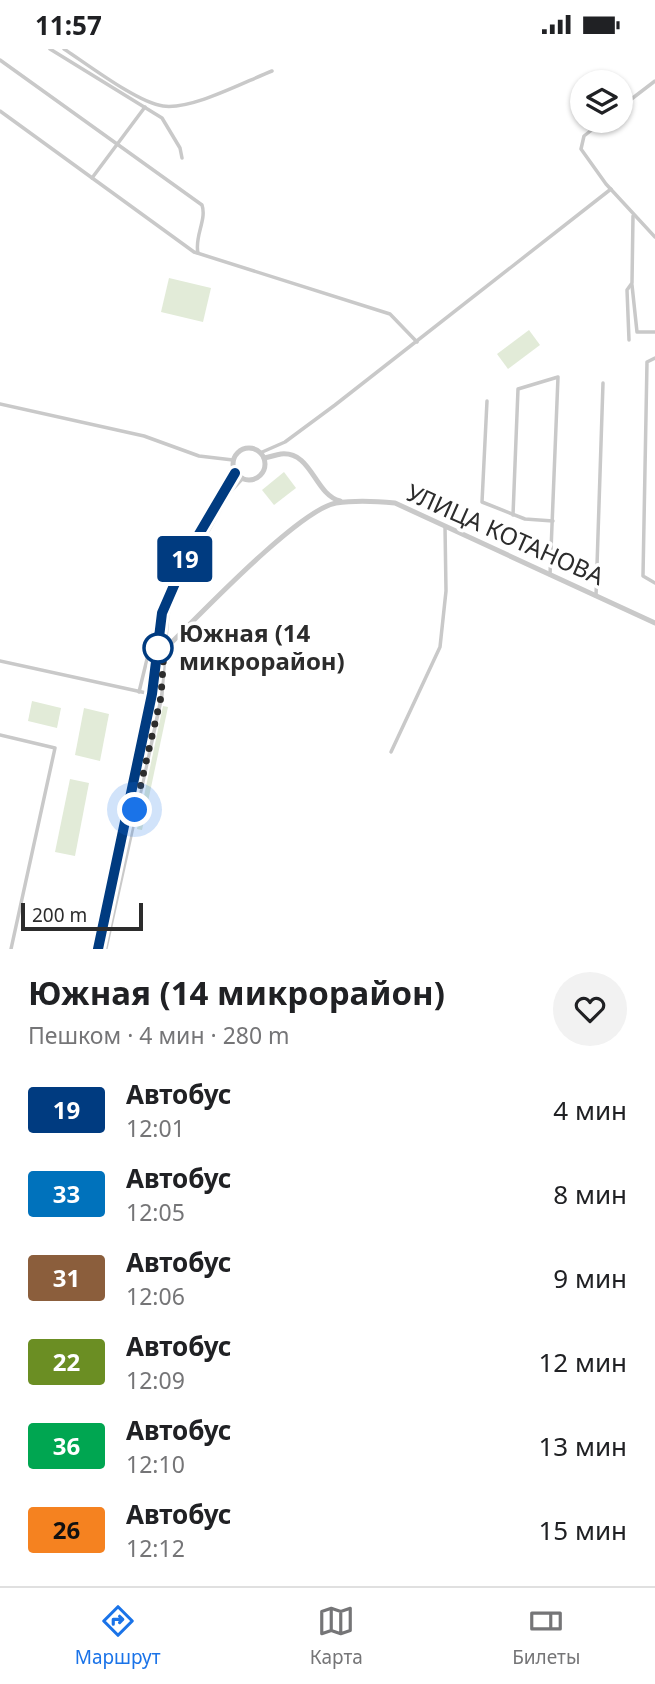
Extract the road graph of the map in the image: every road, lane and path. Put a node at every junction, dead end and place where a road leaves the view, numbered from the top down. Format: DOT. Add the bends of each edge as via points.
graph roads {
  1 [pos="50,49"];
  2 [pos="64,49"];
  3 [pos="0,60"];
  4 [pos="272,71"];
  5 [pos="655,81"];
  6 [pos="633,98"];
  7 [pos="145,107"];
  8 [pos="0,111"];
  9 [pos="588,133"];
  10 [pos="116,144"];
  11 [pos="182,158"];
  12 [pos="92,178"];
  13 [pos="611,189"];
  14 [pos="633,216"];
  15 [pos="655,237"];
  16 [pos="198,253"];
  17 [pos="632,283"];
  18 [pos="655,332"];
  19 [pos="629,340"];
  20 [pos="417,342"];
  21 [pos="655,358"];
  22 [pos="604,383"];
  23 [pos="487,401"];
  24 [pos="0,404"];
  25 [pos="279,445"];
  26 [pos="282,454"];
  27 [pos="263,459"];
  28 [pos="233,460"];
  29 [pos="235,473"];
  30 [pos="242,478"];
  31 [pos="374,502"];
  32 [pos="331,503"];
  33 [pos="513,515"];
  34 [pos="553,521"];
  35 [pos="445,526"];
  36 [pos="550,575"];
  37 [pos="655,583"];
  38 [pos="596,596"];
  39 [pos="159,610"];
  40 [pos="655,623"];
  41 [pos="168,643"];
  42 [pos="0,661"];
  43 [pos="139,692"];
  44 [pos="152,694"];
  45 [pos="161,697"];
  46 [pos="0,735"];
  47 [pos="391,753"];
  48 [pos="103,926"];
  49 [pos="110,927"];
  50 [pos="11,949"];
  51 [pos="98,949"];
  52 [pos="105,949"];
  1 -- 7 [label="street"];
  2 -- 4 [label="street" via="147,101 163,106 183,105"];
  3 -- 10 [label="street"];
  5 -- 6 [label="street"];
  7 -- 10 [label="street"];
  7 -- 11 [label="street" via="162,118"];
  8 -- 12 [label="street"];
  9 -- 13 [label="street" via="580,144"];
  10 -- 12 [label="street"];
  10 -- 16 [label="street" via="202,205"];
  12 -- 16 [label="street"];
  13 -- 14 [label="street"];
  13 -- 20 [label="street"];
  14 -- 15 [label="street"];
  14 -- 17 [label="street"];
  16 -- 20 [label="street" via="390,314"];
  17 -- 18 [label="street" via="637,332"];
  17 -- 19 [label="street" via="627,290"];
  20 -- 25 [label="street"];
  21 -- 37 [label="street" via="647,360 643,576"];
  22 -- 38 [label="street"];
  23 -- 33 [label="street" via="482,502"];
  24 -- 28 [label="street" via="144,436 199,456"];
  25 -- 26 [label="street"];
  25 -- 27 [label="street"];
  26 -- 27 [label="street"];
  26 -- 31 [label="street" via="302,460 336,500"];
  27 -- 28 [label="street" via="254,449 243,450"];
  27 -- 30 [label="street" via="257,478"];
  27 -- 32 [label="street" via="282,456 297,460"];
  28 -- 29 [label="street"];
  29 -- 30 [label="street"];
  29 -- 44 [label="street" via="169,591"];
  30 -- 41 [label="street" via="229,492 174,591"];
  31 -- 32 [label="street, УЛИЦА КОТАНОВА"];
  31 -- 35 [label="street, УЛИЦА КОТАНОВА" via="395,503"];
  32 -- 41 [label="street" via="235,579"];
  33 -- 34 [label="street"];
  33 -- 34 [label="street" via="518,389 558,377"];
  34 -- 36 [label="street"];
  35 -- 36 [label="street, УЛИЦА КОТАНОВА"];
  35 -- 47 [label="street" via="446,591 440,647"];
  36 -- 38 [label="street, УЛИЦА КОТАНОВА"];
  38 -- 40 [label="street, УЛИЦА КОТАНОВА"];
  39 -- 43 [label="street"];
  41 -- 45 [label="street"];
  42 -- 43 [label="street"];
  43 -- 44 [label="street"];
  44 -- 45 [label="street"];
  44 -- 48 [label="street"];
  45 -- 49 [label="street"];
  46 -- 50 [label="street" via="55,748"];
  48 -- 49 [label="street"];
  48 -- 51 [label="street"];
  49 -- 52 [label="street"];
}
